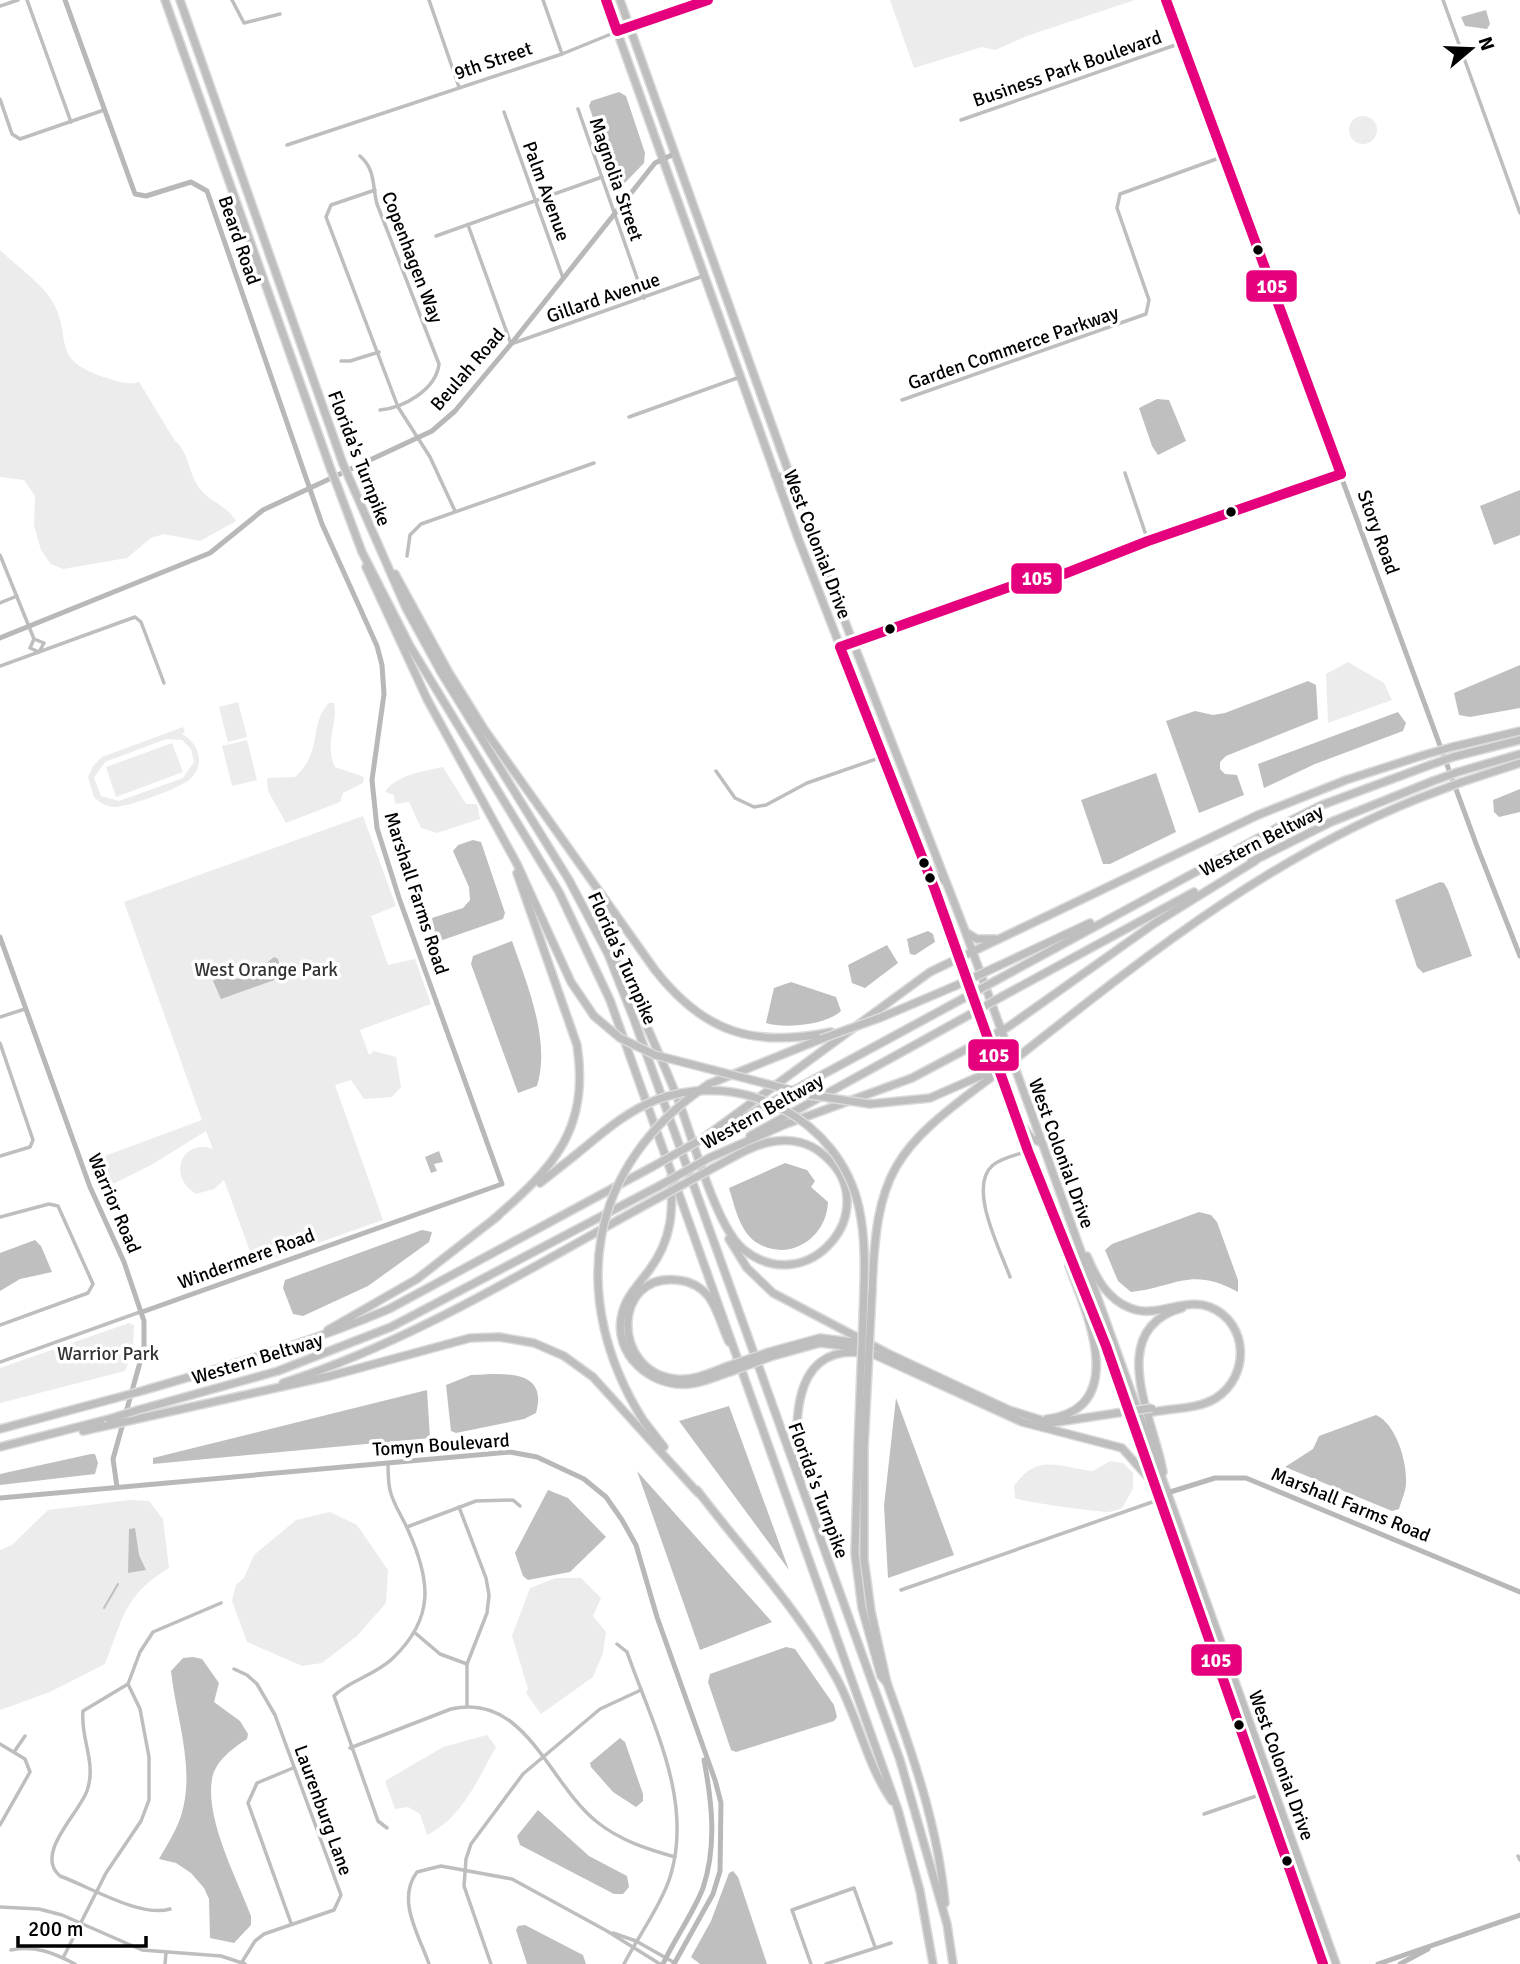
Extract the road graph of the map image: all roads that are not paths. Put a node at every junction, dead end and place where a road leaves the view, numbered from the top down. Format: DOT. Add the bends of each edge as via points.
graph roads {
  1 [pos="18,0"];
  2 [pos="27,0"];
  3 [pos="65,0"];
  4 [pos="165,0"];
  5 [pos="180,0"];
  6 [pos="232,0"];
  7 [pos="429,0"];
  8 [pos="543,0"];
  9 [pos="606,0"];
  10 [pos="620,0"];
  11 [pos="708,0"];
  12 [pos="1166,0"];
  13 [pos="1443,0"];
  14 [pos="0,6"];
  15 [pos="280,14"];
  16 [pos="629,27"];
  17 [pos="617,31"];
  18 [pos="1183,43"];
  19 [pos="562,54"];
  20 [pos="460,88"];
  21 [pos="0,99"];
  22 [pos="578,108"];
  23 [pos="104,110"];
  24 [pos="504,112"];
  25 [pos="961,120"];
  26 [pos="71,122"];
  27 [pos="287,145"];
  28 [pos="674,154"];
  29 [pos="360,156"];
  30 [pos="1222,157"];
  31 [pos="663,160"];
  32 [pos="602,177"];
  33 [pos="375,190"];
  34 [pos="536,200"];
  35 [pos="615,212"];
  36 [pos="1520,213"];
  37 [pos="468,225"];
  38 [pos="436,236"];
  39 [pos="705,275"];
  40 [pos="563,279"];
  41 [pos="644,298"];
  42 [pos="732,315"];
  43 [pos="510,344"];
  44 [pos="379,352"];
  45 [pos="341,361"];
  46 [pos="740,377"];
  47 [pos="902,400"];
  48 [pos="398,407"];
  49 [pos="380,410"];
  50 [pos="629,417"];
  51 [pos="756,419"];
  52 [pos="419,439"];
  53 [pos="778,445"];
  54 [pos="594,463"];
  55 [pos="1125,473"];
  56 [pos="1341,474"];
  57 [pos="775,475"];
  58 [pos="310,489"];
  59 [pos="802,510"];
  60 [pos="455,511"];
  61 [pos="373,538"];
  62 [pos="1149,541"];
  63 [pos="362,552"];
  64 [pos="0,555"];
  65 [pos="407,556"];
  66 [pos="17,596"];
  67 [pos="0,603"];
  68 [pos="30,626"];
  69 [pos="0,638"];
  70 [pos="34,639"];
  71 [pos="852,642"];
  72 [pos="840,647"];
  73 [pos="39,652"];
  74 [pos="0,666"];
  75 [pos="164,683"];
  76 [pos="872,730"];
  77 [pos="1520,731"];
  78 [pos="1520,740"];
  79 [pos="895,754"];
  80 [pos="1520,754"];
  81 [pos="882,757"];
  82 [pos="1520,764"];
  83 [pos="899,765"];
  84 [pos="716,771"];
  85 [pos="486,806"];
  86 [pos="919,850"];
  87 [pos="1255,861"];
  88 [pos="569,880"];
  89 [pos="946,881"];
  90 [pos="1114,915"];
  91 [pos="964,928"];
  92 [pos="0,937"];
  93 [pos="999,939"];
  94 [pos="972,952"];
  95 [pos="1520,956"];
  96 [pos="958,957"];
  97 [pos="25,1009"];
  98 [pos="0,1017"];
  99 [pos="882,1017"];
  100 [pos="1001,1031"];
  101 [pos="989,1038"];
  102 [pos="0,1043"];
  103 [pos="988,1076"];
  104 [pos="1017,1115"];
  105 [pos="702,1139"];
  106 [pos="1042,1143"];
  107 [pos="1028,1151"];
  108 [pos="0,1156"];
  109 [pos="709,1158"];
  110 [pos="670,1166"];
  111 [pos="502,1184"];
  112 [pos="712,1192"];
  113 [pos="1060,1192"];
  114 [pos="0,1217"];
  115 [pos="495,1219"];
  116 [pos="1057,1225"];
  117 [pos="1010,1277"];
  118 [pos="142,1312"];
  119 [pos="0,1325"];
  120 [pos="302,1343"];
  121 [pos="770,1354"];
  122 [pos="891,1355"];
  123 [pos="880,1358"];
  124 [pos="0,1362"];
  125 [pos="729,1369"];
  126 [pos="748,1383"];
  127 [pos="215,1403"];
  128 [pos="1153,1410"];
  129 [pos="1118,1415"];
  130 [pos="1036,1419"];
  131 [pos="639,1421"];
  132 [pos="107,1422"];
  133 [pos="1046,1427"];
  134 [pos="0,1429"];
  135 [pos="861,1447"];
  136 [pos="0,1448"];
  137 [pos="388,1463"];
  138 [pos="117,1487"];
  139 [pos="1167,1493"];
  140 [pos="0,1498"];
  141 [pos="806,1499"];
  142 [pos="1157,1499"];
  143 [pos="520,1506"];
  144 [pos="459,1507"];
  145 [pos="407,1527"];
  146 [pos="901,1590"];
  147 [pos="1520,1592"];
  148 [pos="221,1602"];
  149 [pos="414,1632"];
  150 [pos="617,1644"];
  151 [pos="467,1664"];
  152 [pos="234,1669"];
  153 [pos="128,1684"];
  154 [pos="641,1690"];
  155 [pos="467,1706"];
  156 [pos="24,1736"];
  157 [pos="1256,1741"];
  158 [pos="0,1744"];
  159 [pos="1245,1745"];
  160 [pos="701,1746"];
  161 [pos="351,1748"];
  162 [pos="14,1752"];
  163 [pos="542,1758"];
  164 [pos="293,1768"];
  165 [pos="1262,1794"];
  166 [pos="898,1810"];
  167 [pos="1204,1814"];
  168 [pos="0,1825"];
  169 [pos="387,1828"];
  170 [pos="675,1857"];
  171 [pos="1288,1866"];
  172 [pos="464,1870"];
  173 [pos="97,1890"];
  174 [pos="1311,1893"];
  175 [pos="0,1906"];
  176 [pos="170,1909"];
  177 [pos="1520,1915"];
  178 [pos="81,1922"];
  179 [pos="291,1923"];
  180 [pos="947,1924"];
  181 [pos="607,1931"];
  182 [pos="636,1941"];
  183 [pos="891,1942"];
  184 [pos="875,1947"];
  185 [pos="1431,1947"];
  186 [pos="632,1949"];
  187 [pos="11,1950"];
  188 [pos="652,1950"];
  189 [pos="166,1953"];
  190 [pos="63,1958"];
  191 [pos="647,1958"];
  192 [pos="663,1962"];
  193 [pos="243,1963"];
  194 [pos="75,1964"];
  195 [pos="165,1964"];
  196 [pos="429,1964"];
  197 [pos="491,1964"];
  198 [pos="624,1964"];
  199 [pos="675,1964"];
  200 [pos="811,1964"];
  201 [pos="826,1964"];
  202 [pos="933,1964"];
  203 [pos="953,1964"];
  204 [pos="1323,1964"];
  205 [pos="1336,1964"];
  206 [pos="1378,1964"];
  207 [pos="1400,1964"];
  1 -- 14 [label="street"];
  2 -- 26 [label="street"];
  3 -- 23 [label="street, Beard Road"];
  4 -- 63 [label="highway, Florida's Turnpike, bridge"];
  5 -- 61 [label="highway, Florida's Turnpike, bridge"];
  6 -- 15 [label="street" via="244,23"];
  7 -- 20 [label="street"];
  8 -- 19 [label="street"];
  9 -- 17 [label="highway, West Colonial Drive"];
  10 -- 16 [label="highway, West Colonial Drive"];
  11 -- 16 [label="street, 9th Street"];
  12 -- 18 [label="street, Story Road"];
  13 -- 36 [label="street"];
  16 -- 17 [label="street, 9th Street"];
  16 -- 28 [label="highway, West Colonial Drive"];
  17 -- 19 [label="street, 9th Street"];
  17 -- 31 [label="highway, West Colonial Drive"];
  18 -- 25 [label="street, Business Park Boulevard"];
  18 -- 30 [label="street, Story Road"];
  19 -- 20 [label="street, 9th Street"];
  20 -- 27 [label="street, 9th Street"];
  21 -- 26 [label="street" via="12,134 20,139"];
  22 -- 32 [label="street, Magnolia Street"];
  23 -- 26 [label="street"];
  23 -- 58 [label="street, Beard Road" via="135,194 146,197 191,181 206,191"];
  24 -- 34 [label="street, Palm Avenue"];
  28 -- 31 [label="street, Beulah Road"];
  28 -- 42 [label="highway, West Colonial Drive"];
  29 -- 33 [label="street" via="368,163"];
  30 -- 47 [label="street, Garden Commerce Parkway" via="1120,194 1117,208 1149,300 1146,314"];
  30 -- 56 [label="street, Story Road"];
  31 -- 35 [label="street, Beulah Road" via="655,163"];
  31 -- 39 [label="highway, West Colonial Drive"];
  32 -- 34 [label="street"];
  32 -- 35 [label="street, Magnolia Street"];
  33 -- 44 [label="street, Copenhagen Way" via="331,205 326,212"];
  33 -- 48 [label="street, Copenhagen Way" via="439,364 418,395"];
  34 -- 37 [label="street"];
  34 -- 40 [label="street, Palm Avenue"];
  35 -- 40 [label="street, Beulah Road"];
  35 -- 41 [label="street, Magnolia Street"];
  37 -- 38 [label="street"];
  37 -- 43 [label="street"];
  39 -- 41 [label="street, Gillard Avenue"];
  39 -- 42 [label="highway" via="714,281"];
  39 -- 46 [label="highway, West Colonial Drive"];
  40 -- 43 [label="street, Beulah Road"];
  41 -- 43 [label="street, Gillard Avenue"];
  42 -- 53 [label="highway, West Colonial Drive"];
  43 -- 52 [label="street, Beulah Road" via="455,411"];
  44 -- 45 [label="street"];
  44 -- 48 [label="street, Copenhagen Way"];
  46 -- 50 [label="street"];
  46 -- 51 [label="highway, West Colonial Drive"];
  48 -- 49 [label="street"];
  48 -- 52 [label="street, Copenhagen Way"];
  51 -- 53 [label="highway" via="770,442"];
  51 -- 57 [label="highway, West Colonial Drive"];
  52 -- 58 [label="street, Beulah Road"];
  52 -- 60 [label="street, Copenhagen Way"];
  53 -- 59 [label="highway, West Colonial Drive"];
  54 -- 60 [label="street"];
  55 -- 62 [label="street"];
  56 -- 62 [label="street"];
  56 -- 95 [label="street, Story Road"];
  57 -- 59 [label="highway" via="785,480"];
  57 -- 72 [label="highway, West Colonial Drive"];
  58 -- 68 [label="street, Beulah Road" via="263,510 210,553"];
  58 -- 111 [label="street, Marshall Farms Road" via="382,666 384,694 372,780 382,848"];
  59 -- 71 [label="highway, West Colonial Drive"];
  60 -- 65 [label="street" via="416,527"];
  61 -- 88 [label="highway, Florida's Turnpike" via="442,674"];
  61 -- 99 [label="highway, bridge" via="484,729 669,988 693,1011 731,1031 786,1040"];
  62 -- 71 [label="street" via="1085,567 1029,580"];
  63 -- 85 [label="highway" via="427,699"];
  63 -- 110 [label="highway, Florida's Turnpike" via="427,676 571,915 610,1000"];
  64 -- 66 [label="street"];
  66 -- 67 [label="street"];
  66 -- 68 [label="street"];
  68 -- 69 [label="street, Beulah Road"];
  68 -- 70 [label="street"];
  70 -- 73 [label="street" via="30,648"];
  70 -- 73 [label="street" via="44,643"];
  71 -- 72 [label="street"];
  71 -- 79 [label="highway, West Colonial Drive"];
  72 -- 76 [label="highway, West Colonial Drive"];
  73 -- 74 [label="street"];
  73 -- 75 [label="street" via="138,617"];
  76 -- 79 [label="highway"];
  76 -- 81 [label="highway, West Colonial Drive"];
  77 -- 93 [label="highway, bridge" via="1346,780 1258,815"];
  78 -- 90 [label="highway, Western Beltway, bridge" via="1430,765 1322,805"];
  79 -- 83 [label="highway, West Colonial Drive"];
  80 -- 87 [label="highway, Western Beltway, bridge" via="1458,772 1331,821"];
  81 -- 83 [label="highway"];
  81 -- 84 [label="street" via="808,782 754,807 735,798"];
  81 -- 86 [label="highway, West Colonial Drive"];
  82 -- 103 [label="highway, bridge" via="1373,816 1286,861"];
  83 -- 89 [label="highway, West Colonial Drive"];
  85 -- 103 [label="highway, bridge" via="534,897 571,982 594,1016 620,1038 655,1055 810,1095 870,1104 929,1098"];
  85 -- 115 [label="highway" via="549,958 581,1072 576,1115 558,1156"];
  86 -- 89 [label="highway" via="936,877"];
  86 -- 96 [label="highway, West Colonial Drive"];
  87 -- 100 [label="highway" via="1155,923"];
  87 -- 109 [label="highway, Western Beltway, bridge"];
  88 -- 112 [label="highway" via="613,953 676,1095"];
  88 -- 141 [label="highway, Florida's Turnpike" via="608,954 645,1047"];
  89 -- 91 [label="highway, West Colonial Drive"];
  90 -- 99 [label="highway, bridge"];
  90 -- 105 [label="highway, Western Beltway, bridge"];
  91 -- 93 [label="highway" via="977,939"];
  91 -- 94 [label="highway, West Colonial Drive"];
  92 -- 97 [label="street, Warrior Road"];
  93 -- 94 [label="highway"];
  94 -- 96 [label="highway"];
  94 -- 100 [label="highway, West Colonial Drive"];
  96 -- 101 [label="highway, West Colonial Drive"];
  96 -- 105 [label="highway" via="911,985"];
  97 -- 98 [label="street"];
  97 -- 118 [label="street, Warrior Road" via="90,1188"];
  99 -- 131 [label="highway, bridge" via="709,1084 667,1116 620,1180 603,1232 598,1284 604,1333"];
  100 -- 101 [label="highway"];
  100 -- 106 [label="highway, West Colonial Drive"];
  101 -- 104 [label="highway, West Colonial Drive"];
  101 -- 109 [label="highway" via="901,1083"];
  102 -- 108 [label="street" via="33,1140 30,1147"];
  103 -- 135 [label="highway, bridge" via="917,1137 890,1175 876,1228"];
  104 -- 106 [label="highway" via="1028,1135"];
  104 -- 107 [label="highway, West Colonial Drive"];
  105 -- 120 [label="highway, Western Beltway, bridge" via="427,1291"];
  106 -- 113 [label="highway, West Colonial Drive"];
  107 -- 113 [label="highway" via="1043,1158"];
  107 -- 116 [label="highway, West Colonial Drive"];
  107 -- 117 [label="street" via="997,1162 982,1185 983,1202"];
  109 -- 132 [label="highway, Western Beltway, bridge" via="391,1327 278,1371"];
  110 -- 125 [label="highway" via="669,1234 623,1309 625,1346 636,1364 663,1382 696,1384"];
  110 -- 126 [label="highway, Florida's Turnpike"];
  111 -- 118 [label="street, Windermere Road"];
  112 -- 122 [label="highway" via="735,1251 760,1281"];
  112 -- 127 [label="highway, bridge" via="734,1240 754,1257 772,1264 798,1263 819,1254 838,1233 846,1213 845,1191 836,1168 821,1153 801,1142 766,1143 381,1346 327,1369"];
  113 -- 128 [label="highway" via="1109,1295 1138,1311 1185,1304 1212,1308 1238,1336 1241,1358 1227,1389 1206,1403"];
  113 -- 139 [label="highway, West Colonial Drive"];
  114 -- 119 [label="street" via="49,1204 58,1206 93,1284 88,1293"];
  115 -- 120 [label="highway" via="392,1296"];
  115 -- 135 [label="highway, bridge" via="637,1109 669,1096 698,1090 729,1091 761,1098 788,1111 834,1153 859,1207 864,1278"];
  116 -- 130 [label="highway" via="1093,1330 1096,1366 1089,1393 1077,1407 1059,1417"];
  116 -- 142 [label="highway, West Colonial Drive" via="1106,1346"];
  118 -- 124 [label="street, Windermere Road"];
  118 -- 138 [label="street, Warrior Road" via="144,1348 113,1458"];
  120 -- 134 [label="highway, Western Beltway, bridge"];
  121 -- 122 [label="highway" via="807,1339 834,1337"];
  121 -- 123 [label="highway" via="820,1343 849,1345"];
  121 -- 125 [label="highway, bridge"];
  122 -- 130 [label="highway"];
  123 -- 133 [label="highway" via="1022,1422"];
  123 -- 141 [label="highway" via="859,1352 836,1355 808,1378 795,1421"];
  125 -- 126 [label="highway" via="688,1379 665,1377 649,1368 634,1353 627,1336 627,1317 636,1297 662,1280 681,1280 700,1289 713,1304"];
  126 -- 166 [label="highway, Florida's Turnpike"];
  127 -- 131 [label="highway" via="459,1341 499,1337 534,1343 564,1356"];
  127 -- 132 [label="highway, bridge"];
  128 -- 129 [label="highway, bridge"];
  128 -- 139 [label="highway" via="1205,1399 1229,1381 1237,1363 1237,1346 1219,1317 1193,1307 1173,1311 1151,1329 1140,1352 1138,1382"];
  129 -- 130 [label="highway" via="1066,1422"];
  129 -- 133 [label="highway"];
  131 -- 166 [label="highway" via="792,1609 823,1655 861,1730 883,1788"];
  132 -- 136 [label="highway, Western Beltway"];
  133 -- 142 [label="highway" via="1122,1448 1140,1466"];
  135 -- 180 [label="highway" via="855,1526 859,1587 881,1676 940,1852"];
  137 -- 138 [label="street, Tomyn Boulevard"];
  137 -- 145 [label="street" via="391,1492"];
  137 -- 160 [label="street, Tomyn Boulevard" via="510,1452 562,1467 606,1497 636,1545"];
  138 -- 140 [label="street, Tomyn Boulevard"];
  139 -- 147 [label="street, Marshall Farms Road" via="1215,1478 1246,1478"];
  139 -- 157 [label="highway, West Colonial Drive"];
  141 -- 180 [label="highway, Florida's Turnpike" via="900,1760"];
  142 -- 146 [label="street"];
  142 -- 159 [label="highway, West Colonial Drive"];
  143 -- 144 [label="street" via="497,1498"];
  144 -- 145 [label="street"];
  144 -- 151 [label="street" via="489,1595 487,1613"];
  145 -- 149 [label="street" via="427,1587"];
  148 -- 153 [label="street" via="153,1632"];
  149 -- 151 [label="street" via="440,1654"];
  149 -- 161 [label="street" via="375,1674 334,1696"];
  150 -- 154 [label="street" via="627,1651"];
  151 -- 155 [label="street"];
  152 -- 164 [label="street, Laurenburg Lane" via="247,1675 268,1700"];
  153 -- 173 [label="street" via="136,1697 149,1757 149,1800 141,1821"];
  153 -- 173 [label="street" via="83,1711 91,1774 81,1804 50,1860 60,1876"];
  154 -- 163 [label="street" via="600,1709"];
  154 -- 170 [label="street" via="673,1783 678,1814"];
  155 -- 161 [label="street"];
  155 -- 163 [label="street" via="500,1712 515,1723"];
  156 -- 162 [label="street"];
  157 -- 159 [label="highway"];
  157 -- 174 [label="highway, West Colonial Drive"];
  158 -- 162 [label="street"];
  159 -- 165 [label="highway, West Colonial Drive"];
  160 -- 192 [label="street, Tomyn Boulevard" via="712,1826 709,1859 702,1889"];
  160 -- 199 [label="street, Tomyn Boulevard" via="721,1803 720,1871 713,1894"];
  161 -- 169 [label="street" via="378,1821"];
  162 -- 168 [label="street" via="29,1765 29,1778"];
  163 -- 170 [label="street" via="575,1802 597,1822 643,1848"];
  163 -- 172 [label="street" via="523,1774 471,1844"];
  164 -- 179 [label="street" via="257,1783 248,1803"];
  164 -- 179 [label="street, Laurenburg Lane" via="341,1895 334,1910"];
  165 -- 167 [label="street"];
  165 -- 171 [label="highway, West Colonial Drive"];
  166 -- 202 [label="highway, Florida's Turnpike" via="920,1891"];
  170 -- 182 [label="street" via="671,1877"];
  171 -- 174 [label="highway"];
  171 -- 204 [label="highway, West Colonial Drive"];
  172 -- 181 [label="street" via="512,1879"];
  172 -- 196 [label="street" via="427,1867 417,1872 406,1891"];
  172 -- 197 [label="street" via="467,1897"];
  173 -- 176 [label="street" via="142,1910 157,1913"];
  173 -- 178 [label="street"];
  174 -- 205 [label="highway, West Colonial Drive"];
  175 -- 178 [label="street" via="39,1909"];
  177 -- 185 [label="street"];
  178 -- 189 [label="street" via="121,1943"];
  178 -- 190 [label="street"];
  179 -- 193 [label="street, Laurenburg Lane" via="255,1941"];
  180 -- 203 [label="highway, Florida's Turnpike"];
  181 -- 182 [label="street"];
  181 -- 186 [label="street"];
  182 -- 186 [label="street"];
  182 -- 188 [label="street"];
  183 -- 184 [label="street"];
  184 -- 200 [label="street" via="854,1888 792,1910"];
  184 -- 201 [label="street"];
  185 -- 206 [label="street"];
  185 -- 207 [label="street"];
  186 -- 191 [label="street"];
  186 -- 198 [label="street"];
  187 -- 190 [label="street" via="25,1947"];
  188 -- 191 [label="street"];
  188 -- 192 [label="street"];
  189 -- 193 [label="street" via="201,1954"];
  189 -- 195 [label="street"];
  190 -- 194 [label="street"];
  191 -- 192 [label="street"];
  192 -- 199 [label="street"];
}
